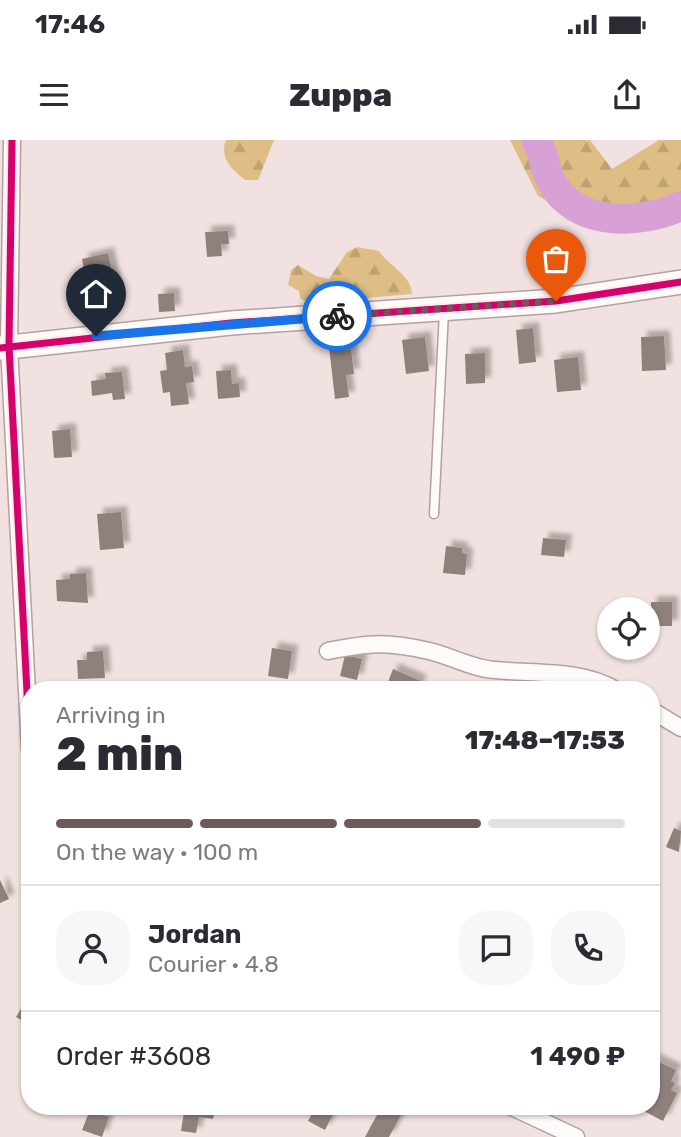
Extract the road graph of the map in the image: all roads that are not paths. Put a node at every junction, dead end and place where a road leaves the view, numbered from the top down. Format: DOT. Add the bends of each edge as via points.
graph roads {
  1 [pos="12,140"];
  2 [pos="681,282"];
  3 [pos="4,298"];
  4 [pos="444,310"];
  5 [pos="4,347"];
  6 [pos="434,514"];
  7 [pos="328,651"];
  8 [pos="26,681"];
  9 [pos="598,681"];
  10 [pos="660,715"];
  11 [pos="681,728"];
  12 [pos="529,1115"];
  13 [pos="576,1137"];
  1 -- 3 [label="street"];
  2 -- 4 [label="street" via="556,301"];
  3 -- 5 [label="street"];
  4 -- 5 [label="street" via="231,323"];
  4 -- 6 [label="lane"];
  5 -- 8 [label="street"];
  7 -- 9 [label="street" via="378,642 492,670 541,671"];
  10 -- 11 [label="street"];
  12 -- 13 [label="street"];
}
